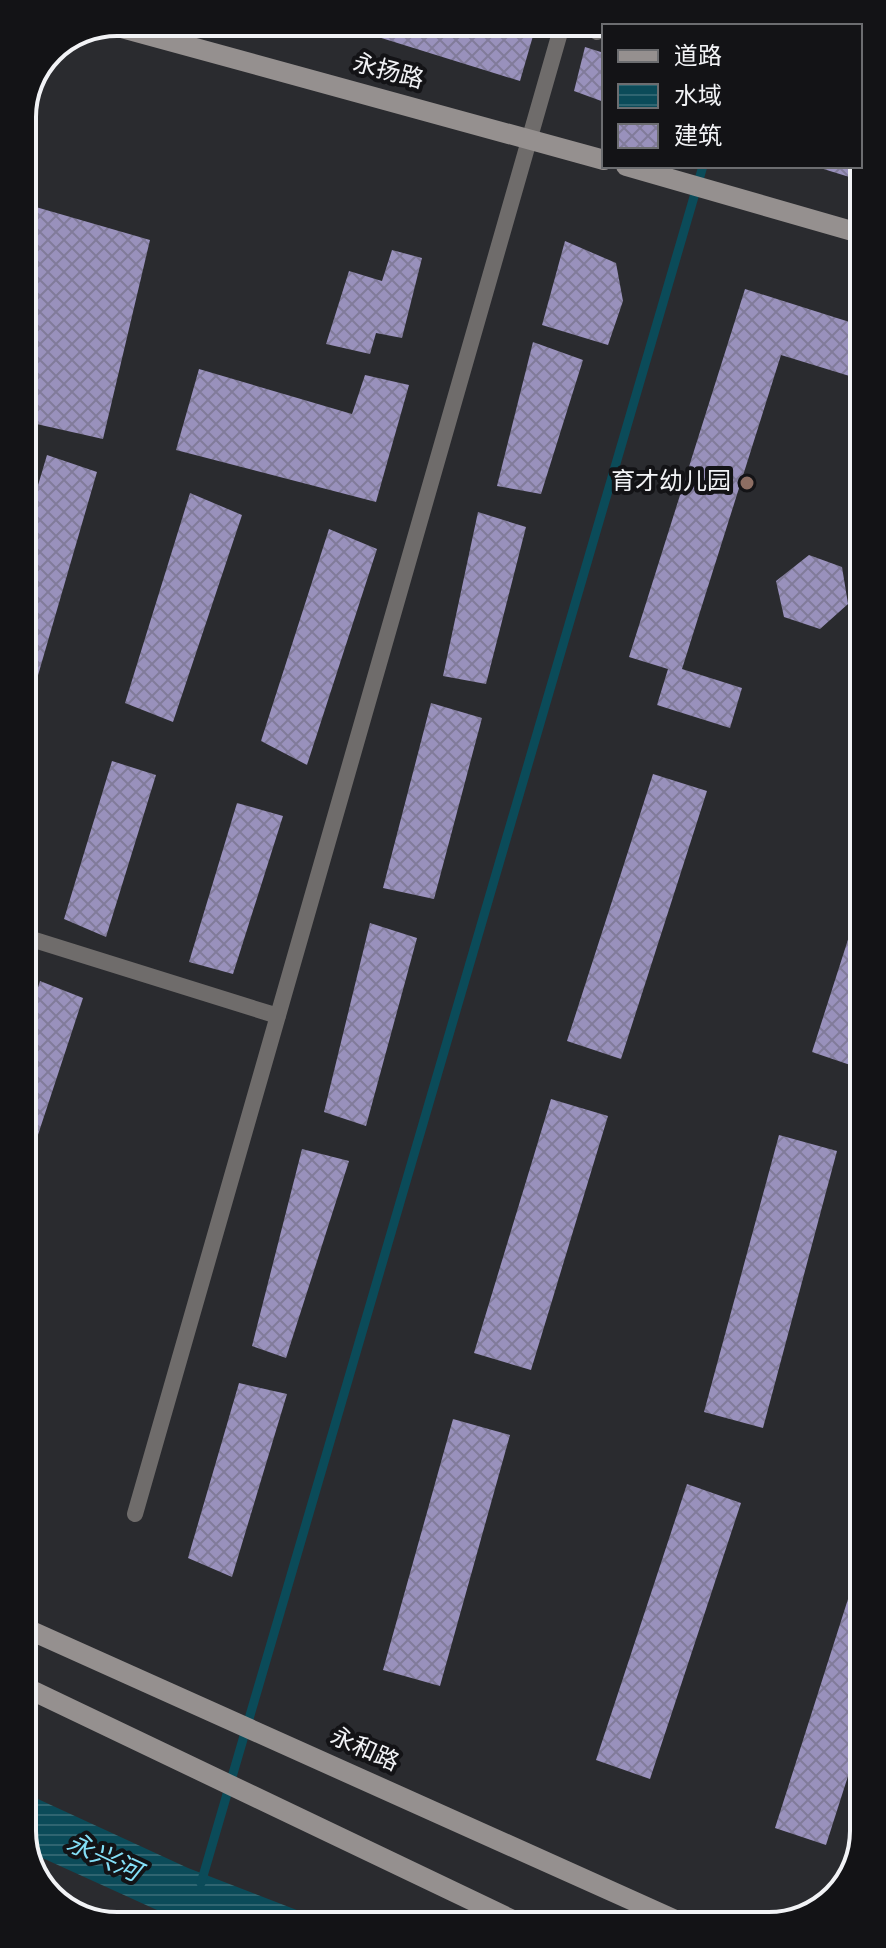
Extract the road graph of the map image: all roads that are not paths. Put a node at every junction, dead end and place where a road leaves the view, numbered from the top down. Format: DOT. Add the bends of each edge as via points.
graph roads {
  1 [pos="151,36"];
  2 [pos="559,36"];
  3 [pos="530,139"];
  4 [pos="602,159"];
  5 [pos="633,168"];
  6 [pos="850,230"];
  7 [pos="36,940"];
  8 [pos="278,1016"];
  9 [pos="135,1514"];
  10 [pos="36,1633"];
  11 [pos="36,1692"];
  12 [pos="496,1912"];
  13 [pos="658,1912"];
  1 -- 3 [label="main road, 永扬路"];
  2 -- 3 [label="lane"];
  3 -- 4 [label="main road, 永扬路"];
  3 -- 8 [label="lane"];
  5 -- 6 [label="main road"];
  7 -- 8 [label="lane"];
  8 -- 9 [label="lane"];
  10 -- 13 [label="main road, 永和路"];
  11 -- 12 [label="main road"];
}
